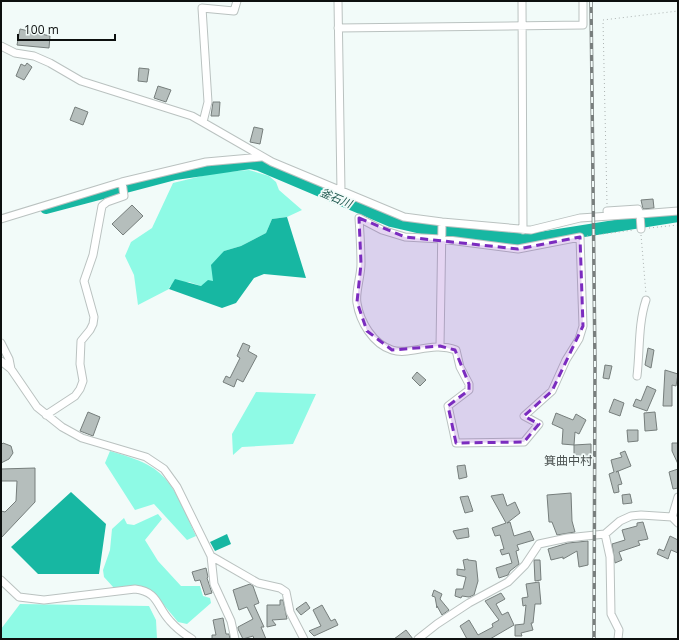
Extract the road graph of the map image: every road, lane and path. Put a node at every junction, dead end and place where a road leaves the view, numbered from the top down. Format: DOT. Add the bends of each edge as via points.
graph roads {
  1 [pos="237,1"];
  2 [pos="338,1"];
  3 [pos="522,1"];
  4 [pos="583,1"];
  5 [pos="678,11"];
  6 [pos="522,27"];
  7 [pos="338,28"];
  8 [pos="1,46"];
  9 [pos="203,122"];
  10 [pos="261,157"];
  11 [pos="122,182"];
  12 [pos="341,191"];
  13 [pos="607,211"];
  14 [pos="678,211"];
  15 [pos="640,215"];
  16 [pos="1,219"];
  17 [pos="442,225"];
  18 [pos="641,228"];
  19 [pos="523,230"];
  20 [pos="594,234"];
  21 [pos="597,234"];
  22 [pos="441,238"];
  23 [pos="646,300"];
  24 [pos="1,342"];
  25 [pos="440,346"];
  26 [pos="1,361"];
  27 [pos="11,369"];
  28 [pos="637,376"];
  29 [pos="46,415"];
  30 [pos="678,497"];
  31 [pos="672,517"];
  32 [pos="678,523"];
  33 [pos="606,534"];
  34 [pos="211,556"];
  35 [pos="1,580"];
  36 [pos="192,639"];
  37 [pos="235,639"];
  38 [pos="304,639"];
  39 [pos="418,639"];
  40 [pos="618,639"];
  1 -- 9 [label="street" via="234,11 202,8 208,102"];
  2 -- 7 [label="street"];
  3 -- 6 [label="street"];
  4 -- 6 [label="street" via="584,25"];
  5 -- 13 [label="path" via="604,20"];
  6 -- 7 [label="street"];
  6 -- 19 [label="street"];
  7 -- 12 [label="street"];
  8 -- 9 [label="street" via="15,53 34,56 50,63 81,81 177,110"];
  9 -- 10 [label="street" via="256,151"];
  10 -- 11 [label="street" via="206,162"];
  10 -- 12 [label="street"];
  11 -- 16 [label="street"];
  11 -- 29 [label="street" via="124,196 102,206 93,255 84,281 94,317 90,330 81,341 80,364 83,381 80,389 67,402"];
  12 -- 17 [label="street" via="404,217"];
  13 -- 15 [label="street" via="638,209"];
  14 -- 15 [label="street"];
  15 -- 18 [label="street"];
  15 -- 19 [label="street" via="580,218 544,228"];
  17 -- 19 [label="street"];
  17 -- 22 [label="street"];
  18 -- 23 [label="path"];
  20 -- 21 [label="path"];
  22 -- 25 [label="street"];
  22 -- 25 [label="street" via="406,237 382,230 359,218 362,264 356,302 367,331 392,350"];
  22 -- 25 [label="street" via="518,249 580,237 583,326 552,391 524,416 540,424 524,442 456,443 448,406 469,390 469,384 456,350"];
  23 -- 28 [label="street" via="641,316"];
  24 -- 27 [label="street"];
  26 -- 27 [label="street"];
  27 -- 29 [label="street" via="33,402"];
  29 -- 34 [label="street" via="82,438 146,457 164,469 177,487"];
  30 -- 31 [label="street"];
  31 -- 32 [label="street"];
  31 -- 33 [label="street" via="631,516 620,521"];
  33 -- 39 [label="street" via="539,544 525,565 508,582 463,607"];
  33 -- 40 [label="street" via="610,557 611,614 619,630"];
  34 -- 37 [label="street" via="214,584 231,621"];
  34 -- 38 [label="street" via="258,583 286,592 290,612"];
  35 -- 36 [label="street" via="19,597 44,600 146,590 158,601 170,622"];
}
